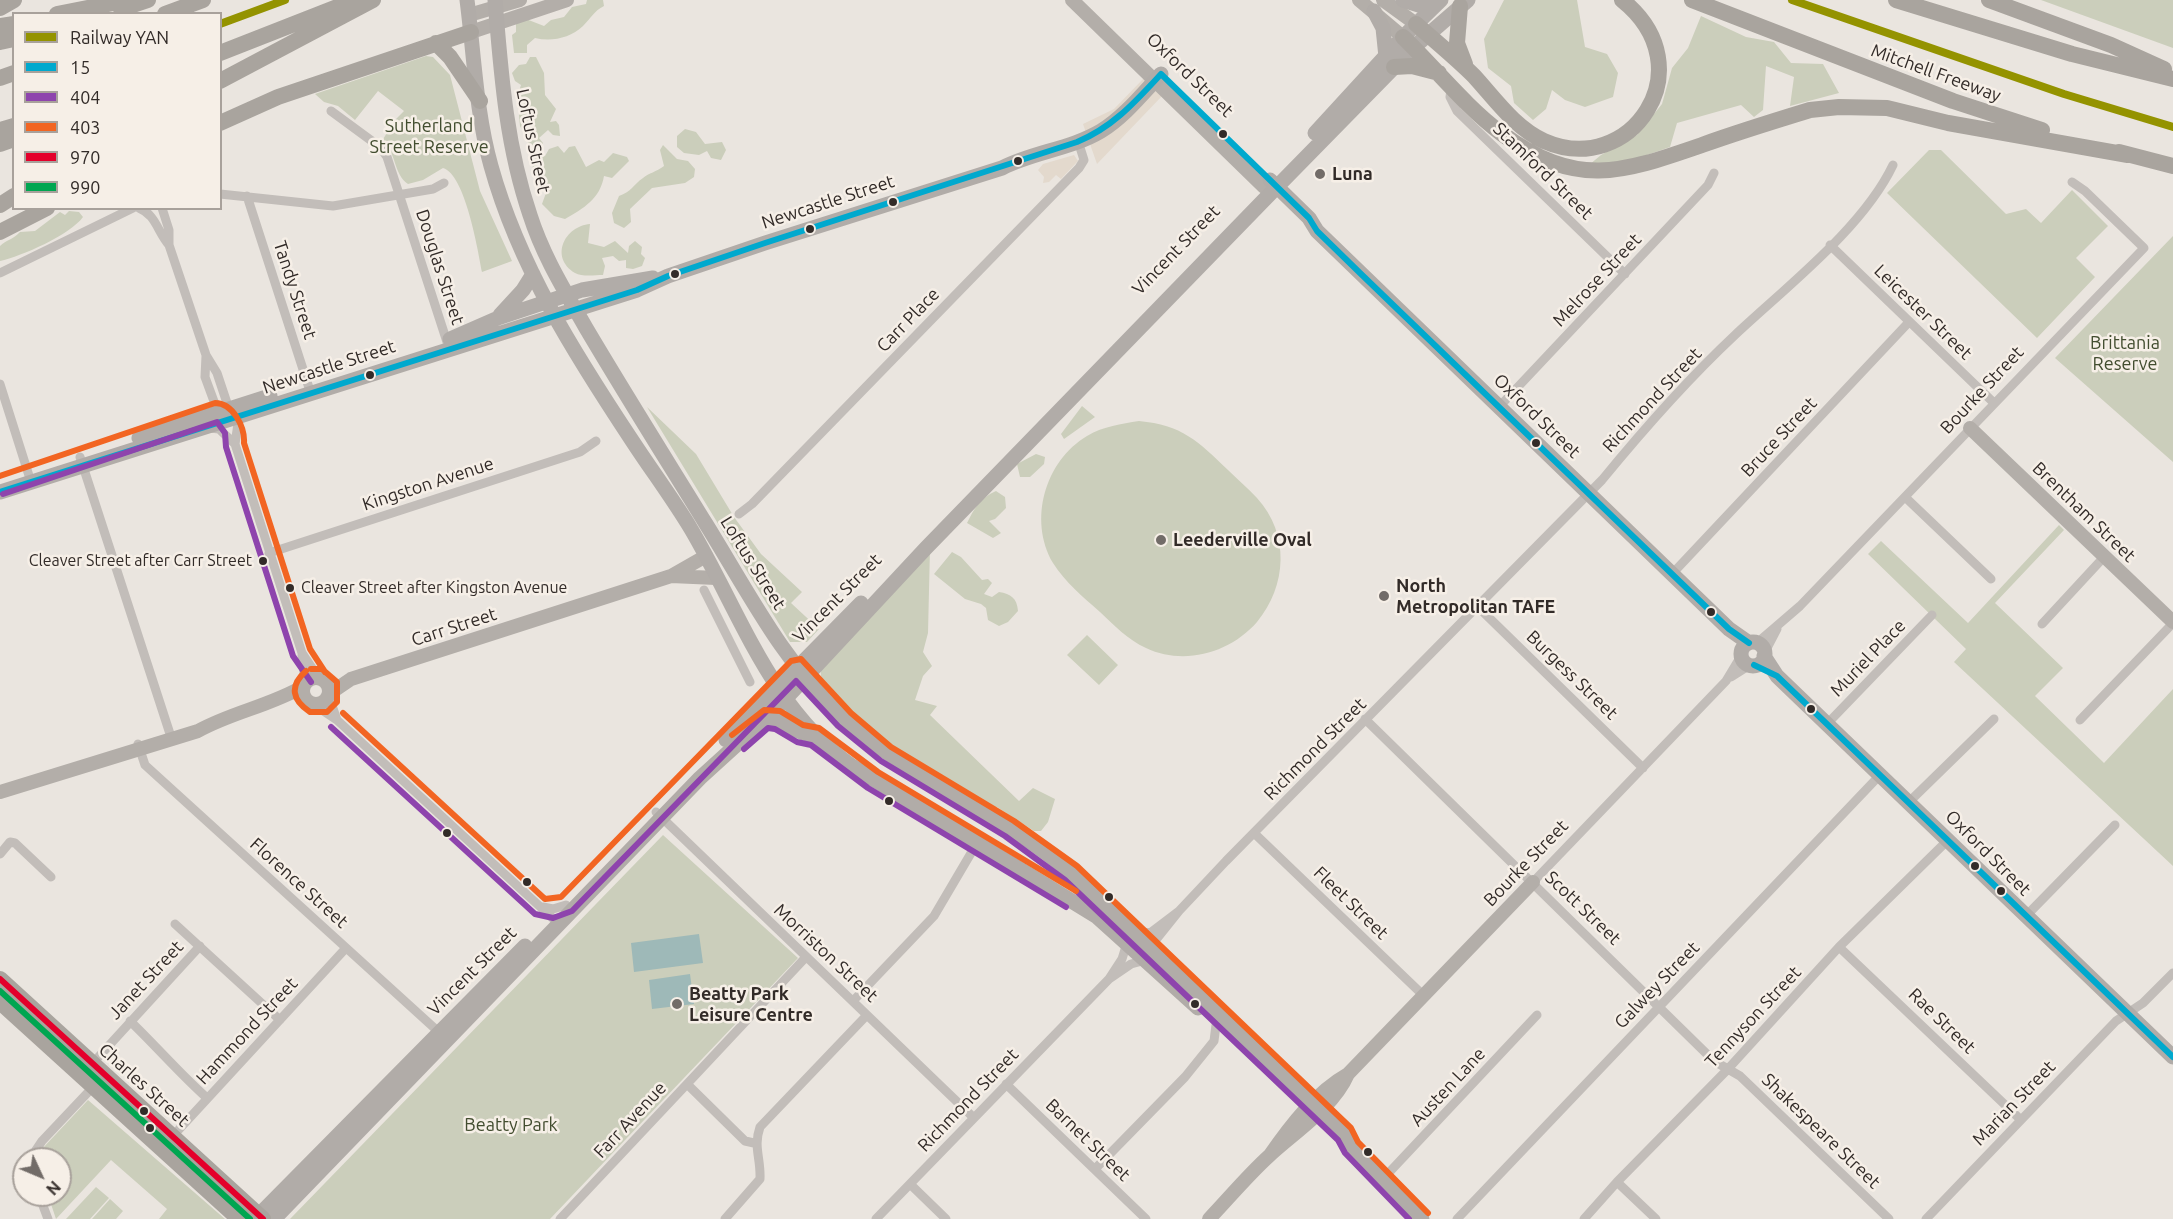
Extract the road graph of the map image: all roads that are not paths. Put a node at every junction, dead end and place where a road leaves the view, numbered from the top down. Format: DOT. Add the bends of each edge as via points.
graph roads {
  1 [pos="14,0"];
  2 [pos="129,0"];
  3 [pos="148,0"];
  4 [pos="202,0"];
  5 [pos="357,0"];
  6 [pos="373,0"];
  7 [pos="520,0"];
  8 [pos="567,0"];
  9 [pos="1072,0"];
  10 [pos="1085,0"];
  11 [pos="1359,0"];
  12 [pos="1403,0"];
  13 [pos="1622,0"];
  14 [pos="1692,0"];
  15 [pos="1896,0"];
  16 [pos="1989,0"];
  17 [pos="1439,1"];
  18 [pos="495,3"];
  19 [pos="1464,3"];
  20 [pos="1378,6"];
  21 [pos="468,7"];
  22 [pos="0,8"];
  23 [pos="67,12"];
  24 [pos="112,12"];
  25 [pos="170,12"];
  26 [pos="497,24"];
  27 [pos="1421,29"];
  28 [pos="471,32"];
  29 [pos="1409,42"];
  30 [pos="436,43"];
  31 [pos="222,52"];
  32 [pos="1390,62"];
  33 [pos="2173,73"];
  34 [pos="1472,75"];
  35 [pos="1160,79"];
  36 [pos="1446,79"];
  37 [pos="2173,79"];
  38 [pos="222,80"];
  39 [pos="480,101"];
  40 [pos="331,111"];
  41 [pos="222,122"];
  42 [pos="1080,145"];
  43 [pos="2128,154"];
  44 [pos="1893,165"];
  45 [pos="2173,166"];
  46 [pos="1714,172"];
  47 [pos="2072,182"];
  48 [pos="444,183"];
  49 [pos="1267,189"];
  50 [pos="222,194"];
  51 [pos="247,196"];
  52 [pos="399,196"];
  53 [pos="42,210"];
  54 [pos="117,210"];
  55 [pos="129,210"];
  56 [pos="142,210"];
  57 [pos="163,210"];
  58 [pos="171,210"];
  59 [pos="166,220"];
  60 [pos="102,223"];
  61 [pos="0,232"];
  62 [pos="169,245"];
  63 [pos="1830,245"];
  64 [pos="0,273"];
  65 [pos="532,274"];
  66 [pos="1625,274"];
  67 [pos="668,276"];
  68 [pos="567,295"];
  69 [pos="546,302"];
  70 [pos="576,310"];
  71 [pos="555,316"];
  72 [pos="498,318"];
  73 [pos="1909,322"];
  74 [pos="447,345"];
  75 [pos="0,384"];
  76 [pos="310,389"];
  77 [pos="1994,403"];
  78 [pos="1499,407"];
  79 [pos="225,420"];
  80 [pos="1970,428"];
  81 [pos="596,441"];
  82 [pos="235,444"];
  83 [pos="82,462"];
  84 [pos="31,479"];
  85 [pos="0,485"];
  86 [pos="0,492"];
  87 [pos="1588,493"];
  88 [pos="1905,497"];
  89 [pos="739,514"];
  90 [pos="269,553"];
  91 [pos="706,556"];
  92 [pos="2104,556"];
  93 [pos="1672,574"];
  94 [pos="671,576"];
  95 [pos="716,578"];
  96 [pos="1991,579"];
  97 [pos="704,590"];
  98 [pos="1477,606"];
  99 [pos="1932,615"];
  100 [pos="2173,622"];
  101 [pos="2042,624"];
  102 [pos="742,629"];
  103 [pos="727,636"];
  104 [pos="302,653"];
  105 [pos="1753,654"];
  106 [pos="801,672"];
  107 [pos="750,682"];
  108 [pos="318,687"];
  109 [pos="782,693"];
  110 [pos="280,700"];
  111 [pos="311,703"];
  112 [pos="765,719"];
  113 [pos="1365,719"];
  114 [pos="1994,719"];
  115 [pos="337,720"];
  116 [pos="2080,720"];
  117 [pos="1827,724"];
  118 [pos="171,736"];
  119 [pos="815,736"];
  120 [pos="139,747"];
  121 [pos="1643,768"];
  122 [pos="1880,775"];
  123 [pos="0,792"];
  124 [pos="1909,802"];
  125 [pos="659,815"];
  126 [pos="2115,825"];
  127 [pos="1254,833"];
  128 [pos="1948,840"];
  129 [pos="977,843"];
  130 [pos="0,854"];
  131 [pos="51,877"];
  132 [pos="1533,882"];
  133 [pos="566,905"];
  134 [pos="541,907"];
  135 [pos="1179,912"];
  136 [pos="2025,917"];
  137 [pos="556,922"];
  138 [pos="176,924"];
  139 [pos="1131,937"];
  140 [pos="200,946"];
  141 [pos="1839,946"];
  142 [pos="346,948"];
  143 [pos="1148,955"];
  144 [pos="806,957"];
  145 [pos="2173,973"];
  146 [pos="0,979"];
  147 [pos="1109,979"];
  148 [pos="1424,996"];
  149 [pos="853,1001"];
  150 [pos="0,1002"];
  151 [pos="1659,1006"];
  152 [pos="2128,1013"];
  153 [pos="867,1015"];
  154 [pos="1537,1016"];
  155 [pos="280,1020"];
  156 [pos="130,1021"];
  157 [pos="1216,1025"];
  158 [pos="443,1036"];
  159 [pos="2173,1057"];
  160 [pos="93,1064"];
  161 [pos="1727,1070"];
  162 [pos="687,1084"];
  163 [pos="1006,1084"];
  164 [pos="93,1087"];
  165 [pos="207,1098"];
  166 [pos="1312,1111"];
  167 [pos="974,1118"];
  168 [pos="2021,1120"];
  169 [pos="172,1137"];
  170 [pos="754,1143"];
  171 [pos="38,1147"];
  172 [pos="1095,1169"];
  173 [pos="1382,1179"];
  174 [pos="1617,1182"];
  175 [pos="910,1184"];
  176 [pos="263,1218"];
  177 [pos="239,1219"];
  178 [pos="560,1219"];
  179 [pos="725,1219"];
  180 [pos="876,1219"];
  181 [pos="946,1219"];
  182 [pos="1146,1219"];
  183 [pos="1209,1219"];
  184 [pos="1422,1219"];
  185 [pos="1457,1219"];
  186 [pos="1584,1219"];
  187 [pos="1656,1219"];
  188 [pos="1889,1219"];
  189 [pos="1926,1219"];
  1 -- 22 [label="highway"];
  2 -- 23 [label="highway"];
  3 -- 24 [label="highway"];
  4 -- 25 [label="highway"];
  5 -- 31 [label="highway"];
  6 -- 38 [label="highway"];
  7 -- 18 [label="street"];
  8 -- 26 [label="street"];
  9 -- 35 [label="street, Oxford Street"];
  10 -- 35 [label="street, Oxford Street"];
  11 -- 20 [label="street"];
  12 -- 17 [label="main road" via="1422,6"];
  13 -- 34 [label="highway" via="1644,20 1657,46 1659,82 1650,104 1630,130 1602,145 1574,148 1545,141 1531,133"];
  14 -- 43 [label="highway, Mitchell Freeway" via="1953,101"];
  15 -- 37 [label="highway" via="2072,54"];
  16 -- 33 [label="highway" via="2111,45"];
  17 -- 27 [label="main road"];
  18 -- 21 [label="street"];
  18 -- 26 [label="main road, Loftus Street"];
  19 -- 27 [label="main road"];
  19 -- 34 [label="highway" via="1458,52"];
  20 -- 27 [label="street"];
  20 -- 29 [label="street"];
  20 -- 32 [label="main road"];
  21 -- 28 [label="main road, Loftus Street"];
  26 -- 28 [label="street"];
  26 -- 68 [label="main road, Loftus Street" via="504,104 515,166 530,217"];
  27 -- 29 [label="main road, Vincent Street"];
  27 -- 34 [label="highway"];
  28 -- 30 [label="highway"];
  28 -- 39 [label="main road, Loftus Street"];
  29 -- 32 [label="main road, Vincent Street"];
  29 -- 36 [label="highway"];
  30 -- 39 [label="highway"];
  30 -- 41 [label="highway" via="278,97"];
  32 -- 36 [label="highway"];
  32 -- 49 [label="main road, Vincent Street"];
  35 -- 42 [label="main road, Newcastle Street" via="1105,138"];
  35 -- 49 [label="street, Oxford Street"];
  36 -- 43 [label="highway" via="1499,131 1524,149 1558,165 1590,171 1636,167 1810,110 1860,106"];
  36 -- 66 [label="street, Stamford Street" via="1452,105"];
  39 -- 65 [label="main road, Loftus Street" via="490,164"];
  40 -- 52 [label="street, Douglas Street" via="380,147"];
  42 -- 67 [label="main road, Newcastle Street" via="1018,168 1002,168"];
  42 -- 89 [label="street, Carr Place" via="1084,160 1079,168"];
  43 -- 45 [label="highway, Mitchell Freeway"];
  44 -- 63 [label="street, Richmond Street" via="1880,192"];
  46 -- 66 [label="street, Melrose Street" via="1708,186"];
  47 -- 77 [label="street, Bourke Street" via="2144,248"];
  48 -- 52 [label="street"];
  49 -- 78 [label="main road, Oxford Street" via="1309,218 1317,231"];
  49 -- 106 [label="main road, Vincent Street"];
  49 -- 106 [label="main road, Vincent Street" via="860,603"];
  50 -- 51 [label="street"];
  51 -- 52 [label="street" via="333,206"];
  51 -- 76 [label="street, Tandy Street"];
  52 -- 74 [label="street, Douglas Street"];
  53 -- 61 [label="highway"];
  54 -- 60 [label="street"];
  55 -- 60 [label="street"];
  56 -- 62 [label="street" via="153,217"];
  57 -- 59 [label="street"];
  58 -- 59 [label="street"];
  59 -- 62 [label="street"];
  60 -- 64 [label="street"];
  62 -- 79 [label="street" via="206,355 205,377"];
  63 -- 73 [label="street, Leicester Street"];
  63 -- 87 [label="street, Richmond Street" via="1785,292 1734,336"];
  65 -- 69 [label="main road, Loftus Street"];
  65 -- 72 [label="main road"];
  66 -- 78 [label="street, Melrose Street"];
  67 -- 68 [label="main road, Newcastle Street"];
  67 -- 70 [label="main road, Newcastle Street"];
  68 -- 69 [label="main road, Newcastle Street"];
  68 -- 70 [label="main road, Loftus Street"];
  69 -- 71 [label="main road, Loftus Street"];
  69 -- 72 [label="main road, Newcastle Street"];
  70 -- 71 [label="main road, Newcastle Street"];
  70 -- 106 [label="main road, Loftus Street" via="658,449"];
  71 -- 74 [label="main road, Newcastle Street"];
  71 -- 91 [label="main road, Loftus Street"];
  72 -- 74 [label="main road, Newcastle Street"];
  73 -- 77 [label="street, Leicester Street"];
  73 -- 93 [label="street, Bruce Street"];
  74 -- 76 [label="main road, Newcastle Street"];
  75 -- 84 [label="street"];
  76 -- 79 [label="main road, Newcastle Street"];
  77 -- 80 [label="street, Bourke Street"];
  78 -- 87 [label="main road, Oxford Street"];
  79 -- 82 [label="street"];
  79 -- 82 [label="street" via="219,429"];
  79 -- 83 [label="main road, Newcastle Street"];
  80 -- 88 [label="street, Bourke Street"];
  80 -- 92 [label="street, Brentham Street"];
  81 -- 90 [label="street, Kingston Avenue" via="580,452"];
  82 -- 90 [label="street"];
  83 -- 84 [label="main road, Newcastle Street"];
  83 -- 118 [label="street"];
  84 -- 85 [label="main road, Newcastle Street"];
  84 -- 86 [label="main road, Newcastle Street"];
  87 -- 93 [label="main road, Oxford Street"];
  87 -- 98 [label="street, Richmond Street"];
  88 -- 96 [label="street"];
  88 -- 105 [label="street, Bourke Street"];
  90 -- 104 [label="street"];
  91 -- 94 [label="street, Carr Street"];
  91 -- 95 [label="main road, Loftus Street"];
  92 -- 100 [label="street, Brentham Street"];
  92 -- 101 [label="street"];
  93 -- 105 [label="main road, Oxford Street"];
  94 -- 95 [label="street, Carr Street"];
  94 -- 108 [label="street, Carr Street"];
  95 -- 102 [label="main road, Loftus Street"];
  97 -- 103 [label="street"];
  98 -- 113 [label="street, Richmond Street"];
  98 -- 121 [label="street, Burgess Street"];
  99 -- 117 [label="street, Muriel Place"];
  100 -- 116 [label="street"];
  102 -- 103 [label="street"];
  102 -- 109 [label="main road, Loftus Street"];
  103 -- 107 [label="street"];
  104 -- 108 [label="street"];
  104 -- 108 [label="street"];
  105 -- 117 [label="main road, Oxford Street"];
  105 -- 121 [label="street, Bourke Street"];
  106 -- 109 [label="main road, Vincent Street"];
  106 -- 139 [label="main road, Loftus Street" via="842,717 881,750 988,813 1048,854"];
  108 -- 110 [label="street, Carr Street"];
  108 -- 111 [label="street" via="304,697"];
  108 -- 111 [label="street" via="322,704"];
  108 -- 115 [label="street"];
  109 -- 112 [label="main road, Vincent Street"];
  109 -- 119 [label="main road, Loftus Street"];
  109 -- 125 [label="main road, Vincent Street"];
  110 -- 111 [label="street, Carr Street"];
  110 -- 118 [label="street, Carr Street"];
  111 -- 115 [label="street"];
  112 -- 119 [label="main road" via="778,720 800,734"];
  112 -- 125 [label="main road, Vincent Street"];
  113 -- 127 [label="street, Richmond Street"];
  113 -- 132 [label="street, Scott Street"];
  114 -- 124 [label="street"];
  115 -- 134 [label="street"];
  117 -- 122 [label="main road, Oxford Street"];
  118 -- 120 [label="street, Carr Street"];
  119 -- 129 [label="main road, Loftus Street" via="852,766"];
  120 -- 123 [label="street, Carr Street"];
  120 -- 142 [label="street, Florence Street" via="145,765"];
  121 -- 132 [label="street, Bourke Street"];
  122 -- 124 [label="main road, Oxford Street"];
  122 -- 151 [label="street, Galwey Street"];
  124 -- 128 [label="main road, Oxford Street"];
  125 -- 133 [label="main road, Vincent Street"];
  125 -- 137 [label="main road, Vincent Street"];
  125 -- 144 [label="street, Morriston Street"];
  126 -- 136 [label="street"];
  127 -- 135 [label="street, Richmond Street"];
  127 -- 148 [label="street, Fleet Street"];
  128 -- 136 [label="main road, Oxford Street"];
  128 -- 141 [label="street, Tennyson Street"];
  129 -- 139 [label="main road, Loftus Street"];
  129 -- 149 [label="street" via="934,916"];
  130 -- 131 [label="street" via="10,842 15,843"];
  132 -- 148 [label="street, Bourke Street"];
  132 -- 151 [label="street, Scott Street"];
  133 -- 134 [label="street"];
  133 -- 137 [label="main road, Vincent Street"];
  134 -- 137 [label="street"];
  135 -- 139 [label="street, Richmond Street" via="1150,933"];
  135 -- 143 [label="street, Richmond Street"];
  136 -- 152 [label="main road, Oxford Street"];
  137 -- 158 [label="main road, Vincent Street"];
  138 -- 140 [label="street"];
  139 -- 143 [label="main road, Loftus Street"];
  139 -- 147 [label="street, Richmond Street"];
  140 -- 155 [label="street"];
  140 -- 156 [label="street, Janet Street"];
  141 -- 161 [label="street, Tennyson Street"];
  141 -- 168 [label="street, Rae Street"];
  142 -- 155 [label="street, Hammond Street"];
  142 -- 158 [label="street, Florence Street"];
  143 -- 147 [label="street, Richmond Street"];
  143 -- 157 [label="main road, Loftus Street"];
  143 -- 166 [label="main road, Loftus Street"];
  144 -- 149 [label="street, Morriston Street"];
  144 -- 162 [label="street"];
  145 -- 152 [label="street, Marian Street"];
  146 -- 160 [label="highway, Charles Street"];
  147 -- 163 [label="street, Richmond Street"];
  148 -- 166 [label="street, Bourke Street" via="1348,1074 1335,1081"];
  149 -- 153 [label="street, Morriston Street"];
  150 -- 164 [label="highway, Charles Street"];
  151 -- 161 [label="street, Scott Street"];
  151 -- 185 [label="street, Galwey Street"];
  152 -- 159 [label="main road, Oxford Street"];
  152 -- 168 [label="street, Marian Street"];
  153 -- 167 [label="street, Morriston Street"];
  153 -- 170 [label="street" via="760,1127"];
  154 -- 173 [label="street, Austen Lane"];
  155 -- 165 [label="street, Hammond Street"];
  156 -- 160 [label="street, Janet Street"];
  156 -- 165 [label="street"];
  157 -- 166 [label="main road, Loftus Street"];
  157 -- 172 [label="street" via="1214,1041 1185,1077"];
  158 -- 176 [label="main road, Vincent Street"];
  160 -- 169 [label="highway, Charles Street"];
  161 -- 174 [label="street, Tennyson Street"];
  161 -- 188 [label="street, Shakespeare Street" via="1740,1076"];
  162 -- 170 [label="street, Farr Avenue" via="746,1141"];
  162 -- 178 [label="street, Farr Avenue"];
  163 -- 167 [label="street, Richmond Street"];
  163 -- 172 [label="street, Barnet Street"];
  164 -- 171 [label="street"];
  164 -- 177 [label="highway, Charles Street"];
  165 -- 169 [label="street, Hammond Street"];
  166 -- 173 [label="main road, Loftus Street" via="1337,1141 1351,1147"];
  166 -- 183 [label="street, Bourke Street" via="1294,1137 1269,1155"];
  167 -- 175 [label="street, Richmond Street"];
  168 -- 189 [label="street, Marian Street"];
  169 -- 176 [label="highway, Charles Street"];
  170 -- 179 [label="street" via="761,1165 760,1179"];
  172 -- 182 [label="street, Barnet Street"];
  173 -- 184 [label="main road, Loftus Street"];
  174 -- 186 [label="street, Tennyson Street"];
  174 -- 187 [label="street"];
  175 -- 180 [label="street, Richmond Street"];
  175 -- 181 [label="street"];
}
